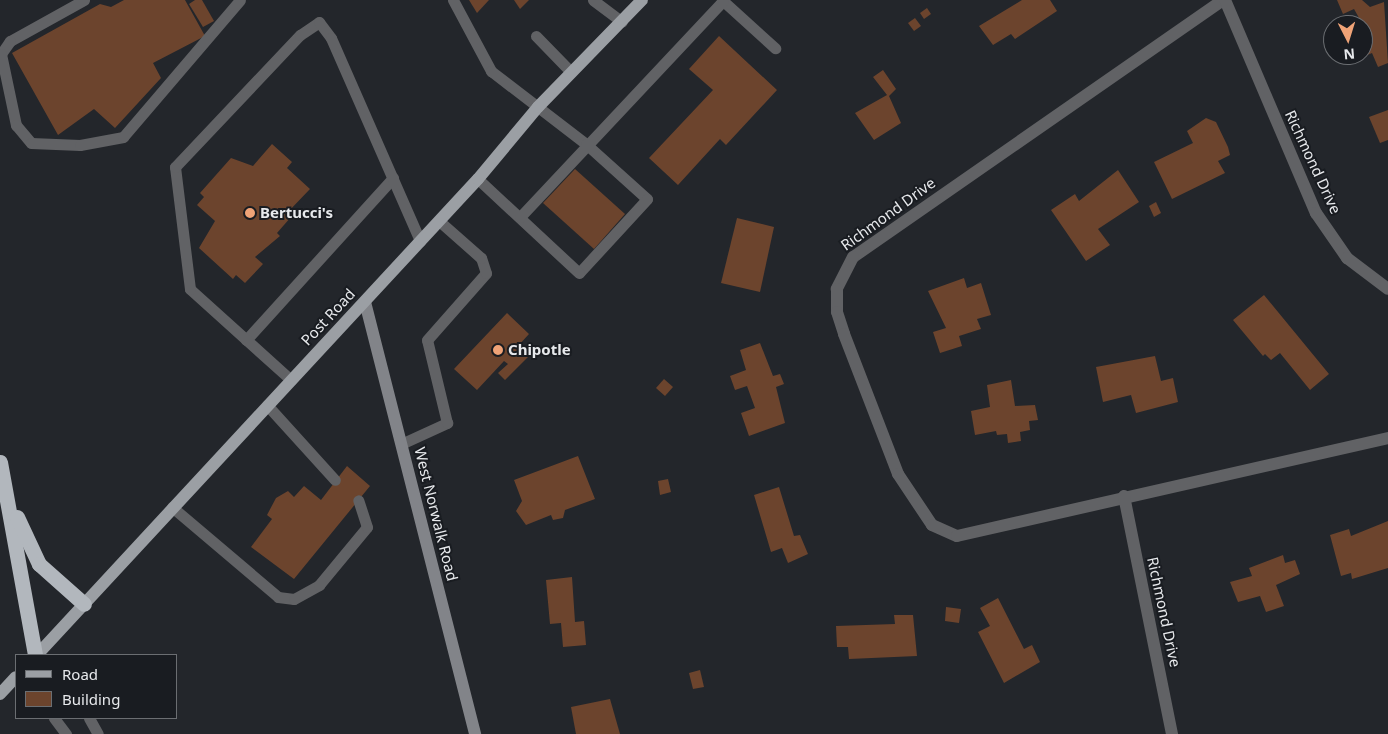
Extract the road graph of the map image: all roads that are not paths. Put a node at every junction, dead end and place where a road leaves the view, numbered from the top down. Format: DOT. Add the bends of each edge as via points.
graph roads {
  1 [pos="84,0"];
  2 [pos="240,0"];
  3 [pos="453,0"];
  4 [pos="593,0"];
  5 [pos="642,0"];
  6 [pos="1224,0"];
  7 [pos="722,1"];
  8 [pos="622,22"];
  9 [pos="536,36"];
  10 [pos="775,48"];
  11 [pos="571,72"];
  12 [pos="538,107"];
  13 [pos="586,144"];
  14 [pos="393,178"];
  15 [pos="478,179"];
  16 [pos="520,217"];
  17 [pos="439,221"];
  18 [pos="420,241"];
  19 [pos="1388,289"];
  20 [pos="365,302"];
  21 [pos="246,340"];
  22 [pos="291,380"];
  23 [pos="267,406"];
  24 [pos="1388,438"];
  25 [pos="402,444"];
  26 [pos="0,464"];
  27 [pos="335,480"];
  28 [pos="1124,496"];
  29 [pos="358,500"];
  30 [pos="172,507"];
  31 [pos="84,604"];
  32 [pos="36,654"];
  33 [pos="37,654"];
  34 [pos="15,678"];
  35 [pos="0,694"];
  36 [pos="55,719"];
  37 [pos="90,719"];
  38 [pos="66,734"];
  39 [pos="98,734"];
  40 [pos="475,734"];
  41 [pos="1172,734"];
  1 -- 2 [label="lane" via="10,41 1,54 16,125 31,143 80,145 123,138"];
  3 -- 12 [label="lane" via="491,71"];
  4 -- 8 [label="lane"];
  5 -- 8 [label="main road, Post Road"];
  6 -- 19 [label="street, Richmond Drive" via="1316,213 1347,258"];
  6 -- 28 [label="street, Richmond Drive" via="853,257 836,289 836,312 898,474 932,525 944,533 972,534"];
  7 -- 10 [label="lane"];
  7 -- 13 [label="lane"];
  8 -- 11 [label="main road, Post Road"];
  9 -- 11 [label="lane"];
  11 -- 12 [label="main road, Post Road"];
  12 -- 13 [label="lane"];
  12 -- 15 [label="main road, Post Road"];
  13 -- 16 [label="lane"];
  13 -- 16 [label="lane" via="647,198 580,273"];
  14 -- 18 [label="lane"];
  14 -- 21 [label="lane"];
  14 -- 21 [label="lane" via="331,38 319,22 300,34 175,167 190,289"];
  15 -- 16 [label="lane"];
  15 -- 17 [label="main road, Post Road"];
  17 -- 18 [label="main road, Post Road"];
  17 -- 25 [label="lane" via="481,258 486,272 427,340 447,422"];
  18 -- 20 [label="main road, Post Road"];
  20 -- 22 [label="main road, Post Road"];
  20 -- 25 [label="main road, West Norwalk Road"];
  21 -- 22 [label="lane"];
  22 -- 23 [label="main road, Post Road"];
  23 -- 27 [label="lane"];
  23 -- 30 [label="main road, Post Road"];
  24 -- 28 [label="street, Richmond Drive"];
  25 -- 40 [label="main road, West Norwalk Road"];
  26 -- 31 [label="highway" via="30,549 49,576"];
  26 -- 32 [label="highway"];
  28 -- 41 [label="street, Richmond Drive"];
  29 -- 30 [label="lane" via="367,528 312,591 294,599 278,597"];
  30 -- 31 [label="main road, Post Road"];
  31 -- 33 [label="main road, Post Road"];
  34 -- 35 [label="main road"];
  36 -- 38 [label="lane"];
  37 -- 39 [label="lane"];
}
